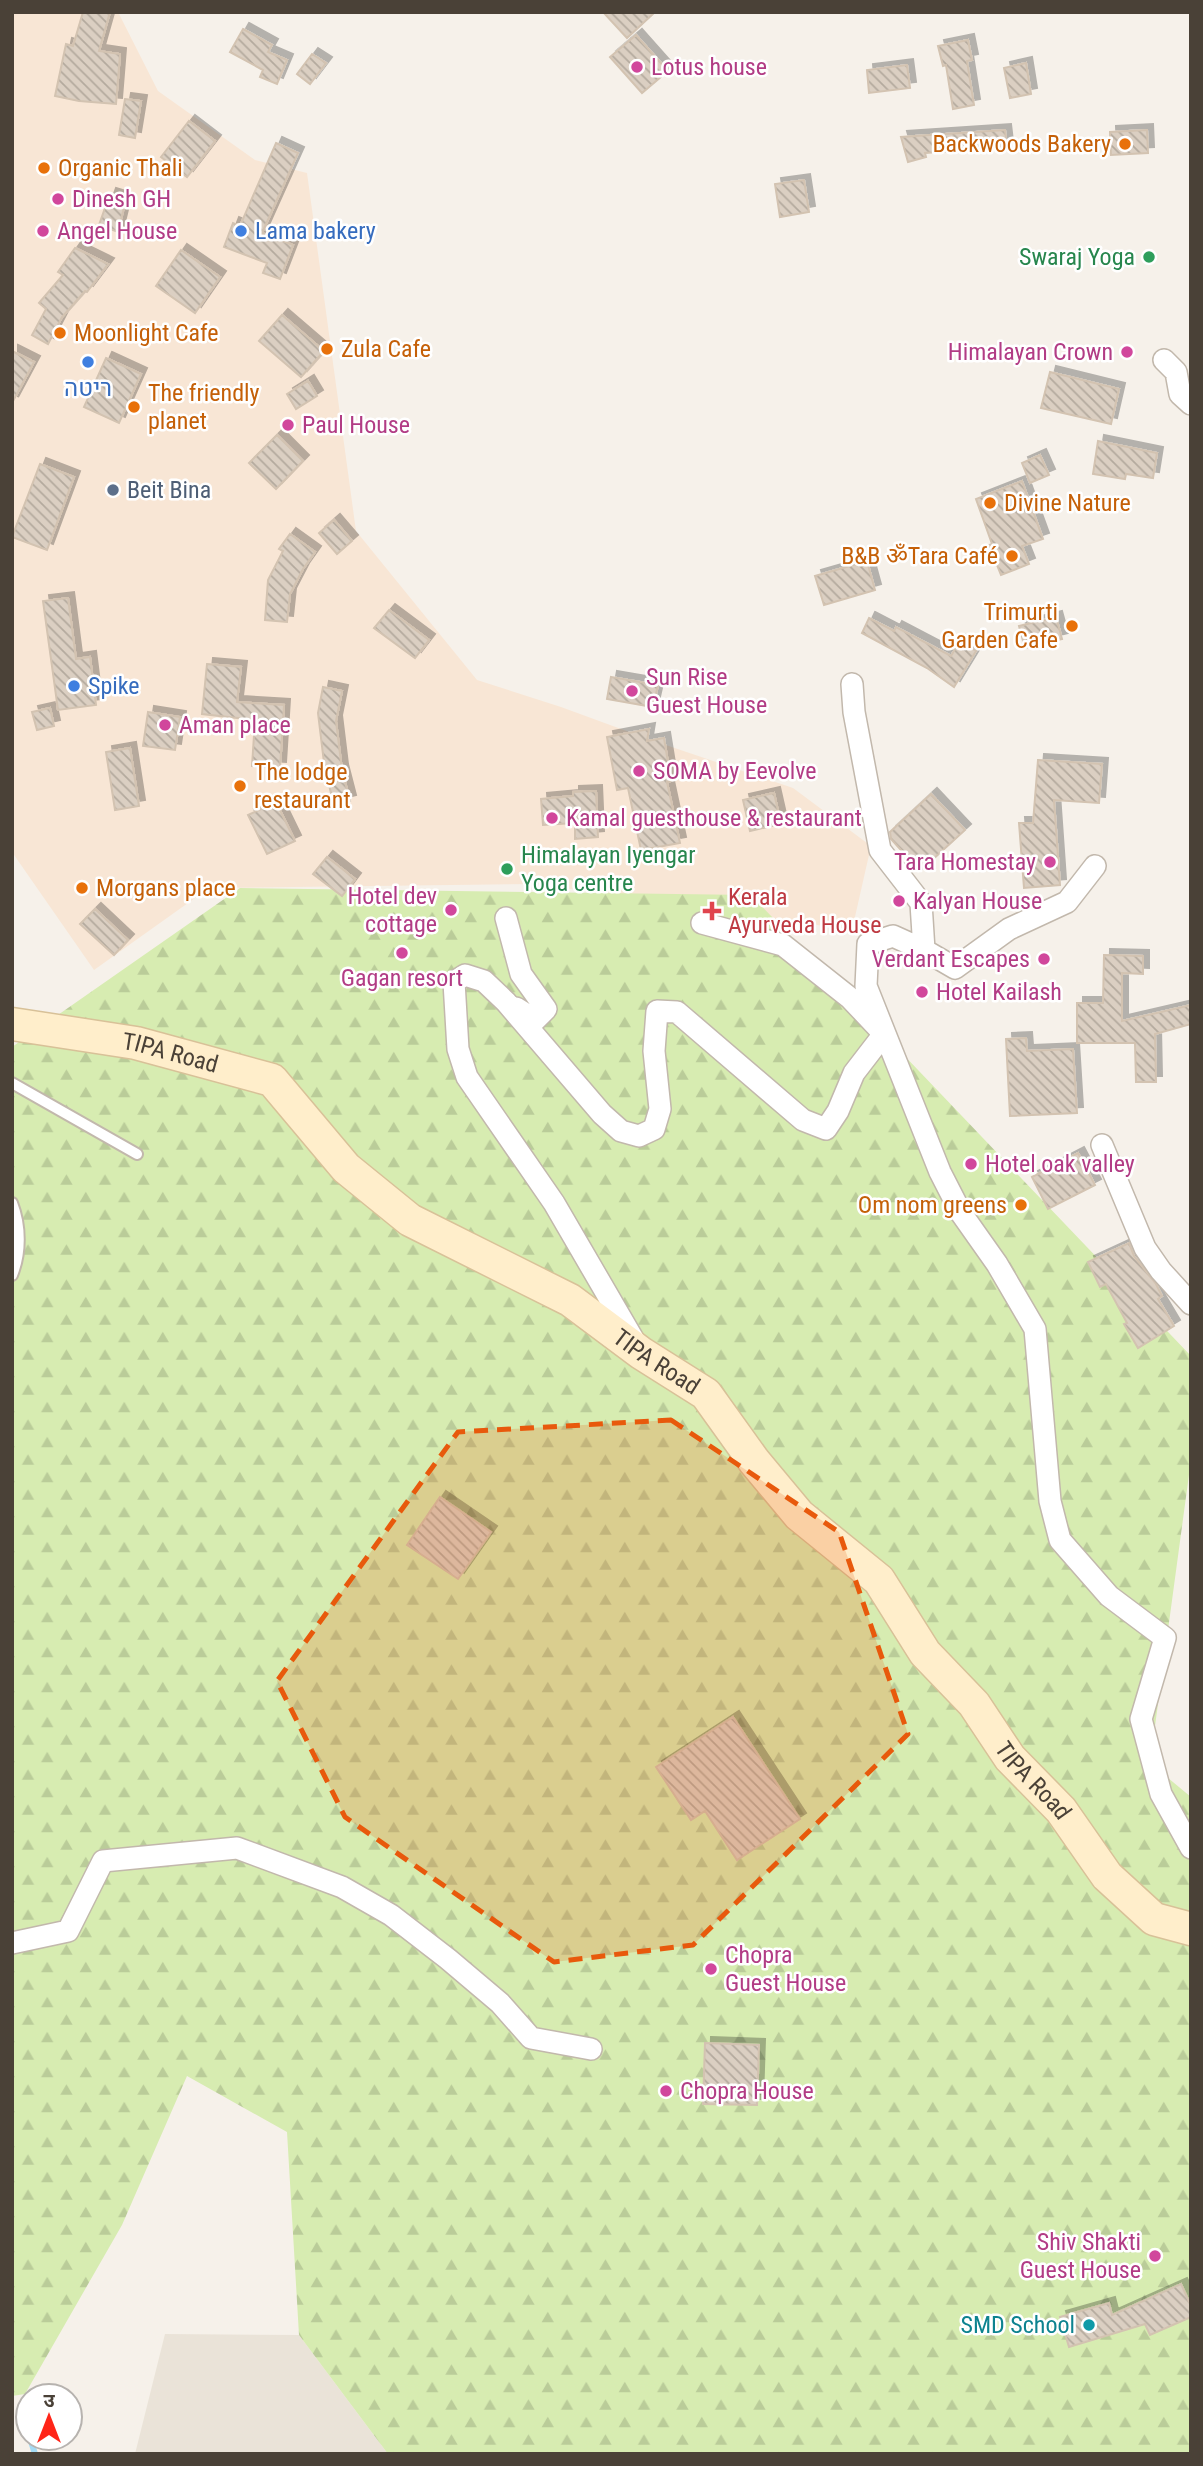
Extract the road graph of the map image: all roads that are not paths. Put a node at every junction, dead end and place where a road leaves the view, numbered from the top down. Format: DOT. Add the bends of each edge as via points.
graph roads {
  1 [pos="1164,360"];
  2 [pos="1191,404"];
  3 [pos="852,684"];
  4 [pos="1095,866"];
  5 [pos="506,918"];
  6 [pos="702,923"];
  7 [pos="924,950"];
  8 [pos="506,1002"];
  9 [pos="12,1024"];
  10 [pos="884,1034"];
  11 [pos="12,1083"];
  12 [pos="1102,1145"];
  13 [pos="137,1154"];
  14 [pos="12,1203"];
  15 [pos="12,1275"];
  16 [pos="1191,1304"];
  17 [pos="641,1353"];
  18 [pos="1191,1848"];
  19 [pos="1191,1929"];
  20 [pos="12,1943"];
  21 [pos="591,2049"];
  1 -- 2 [label="street" via="1176,372 1180,394"];
  3 -- 7 [label="street" via="880,850 921,903"];
  4 -- 7 [label="street" via="1067,902 1009,929 955,968"];
  5 -- 8 [label="street" via="521,974 546,1009 535,1020"];
  6 -- 10 [label="street" via="783,945 850,998"];
  7 -- 10 [label="street" via="893,936 868,944 866,986"];
  8 -- 10 [label="street" via="602,1114 621,1131 639,1136 654,1129 660,1108 654,1051 657,1011 677,1012 803,1120 826,1129 853,1073"];
  8 -- 17 [label="street" via="484,981 465,975 454,982 458,1049 467,1077 554,1203"];
  9 -- 17 [label="street, TIPA Road" via="136,1042 272,1080 346,1168 410,1220 569,1300"];
  10 -- 18 [label="street" via="950,1193 1035,1329 1050,1501 1060,1541 1110,1596 1166,1637 1141,1719 1161,1794"];
  11 -- 13 [label="lane"];
  12 -- 16 [label="street" via="1145,1248"];
  14 -- 15 [label="lane" via="19,1258"];
  17 -- 19 [label="street, TIPA Road" via="706,1394 799,1515 878,1580 925,1653 974,1704 1010,1758 1061,1810 1107,1876 1154,1919"];
  20 -- 21 [label="street" via="68,1931 103,1861 237,1848 342,1887 391,1915 500,2003 531,2038"];
}
